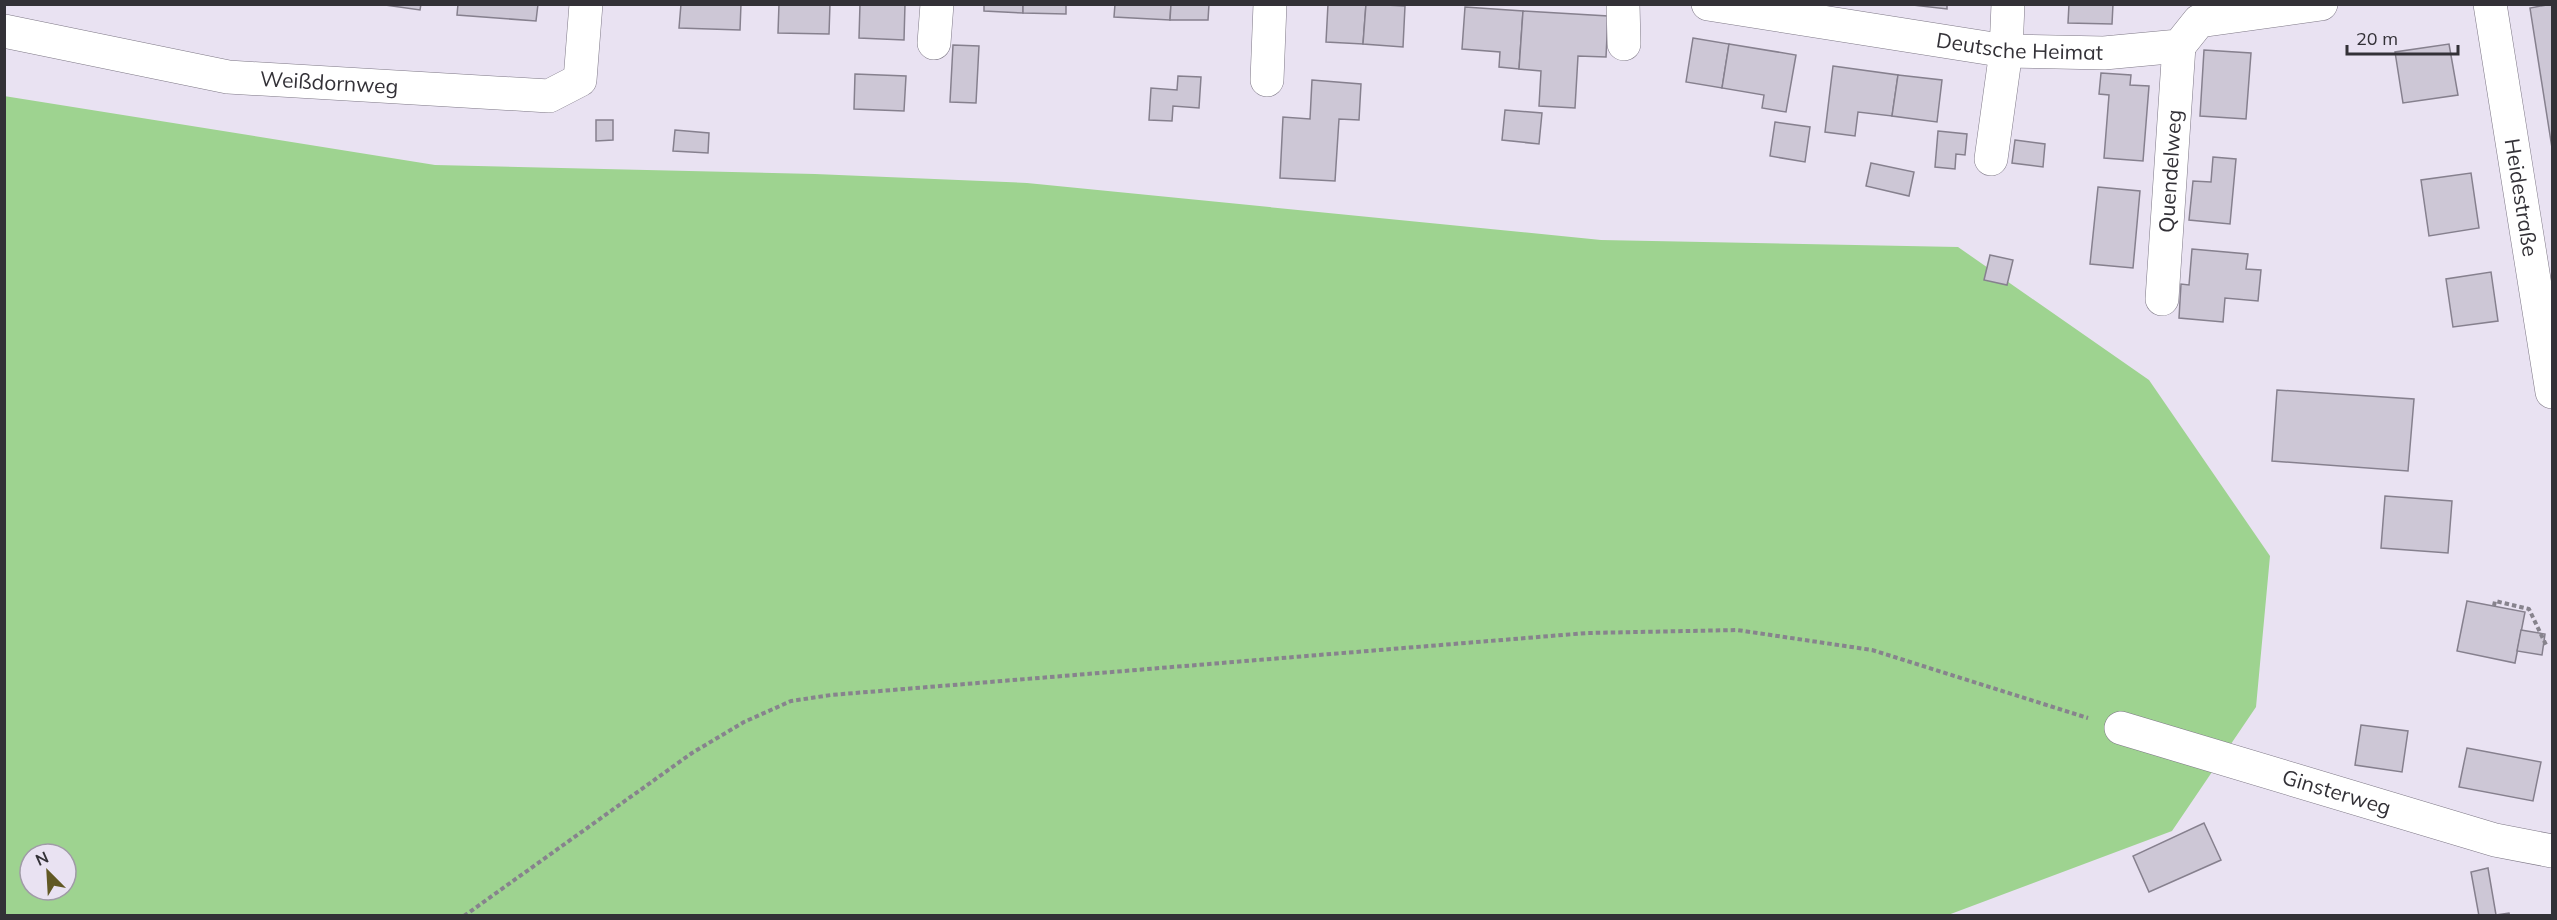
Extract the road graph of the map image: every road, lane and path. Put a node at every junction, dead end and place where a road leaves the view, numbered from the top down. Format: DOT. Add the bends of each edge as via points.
graph roads {
  1 [pos="586,4"];
  2 [pos="937,4"];
  3 [pos="1270,4"];
  4 [pos="1623,4"];
  5 [pos="1708,4"];
  6 [pos="2008,4"];
  7 [pos="2321,4"];
  8 [pos="2490,4"];
  9 [pos="4,31"];
  10 [pos="934,44"];
  11 [pos="1624,44"];
  12 [pos="2179,46"];
  13 [pos="2006,51"];
  14 [pos="1267,80"];
  15 [pos="1991,159"];
  16 [pos="2162,298"];
  17 [pos="2553,392"];
  18 [pos="2494,606"];
  19 [pos="2547,647"];
  20 [pos="2121,728"];
  21 [pos="2553,851"];
  22 [pos="464,915"];
  1 -- 9 [label="street, Weißdornweg" via="580,80 549,96 228,78"];
  2 -- 10 [label="street"];
  3 -- 14 [label="street"];
  4 -- 11 [label="street"];
  5 -- 13 [label="street, Deutsche Heimat"];
  6 -- 13 [label="street"];
  7 -- 12 [label="street" via="2199,21"];
  8 -- 17 [label="street, Heidestraße"];
  12 -- 13 [label="street, Deutsche Heimat" via="2104,53"];
  12 -- 16 [label="street, Quendelweg"];
  13 -- 15 [label="street"];
  18 -- 19 [label="path" via="2495,601 2529,609"];
  20 -- 21 [label="street, Ginsterweg" via="2494,840"];
  20 -- 22 [label="path" via="1872,650 1737,630 1587,633 831,695 791,701 744,722 692,753"];
}
